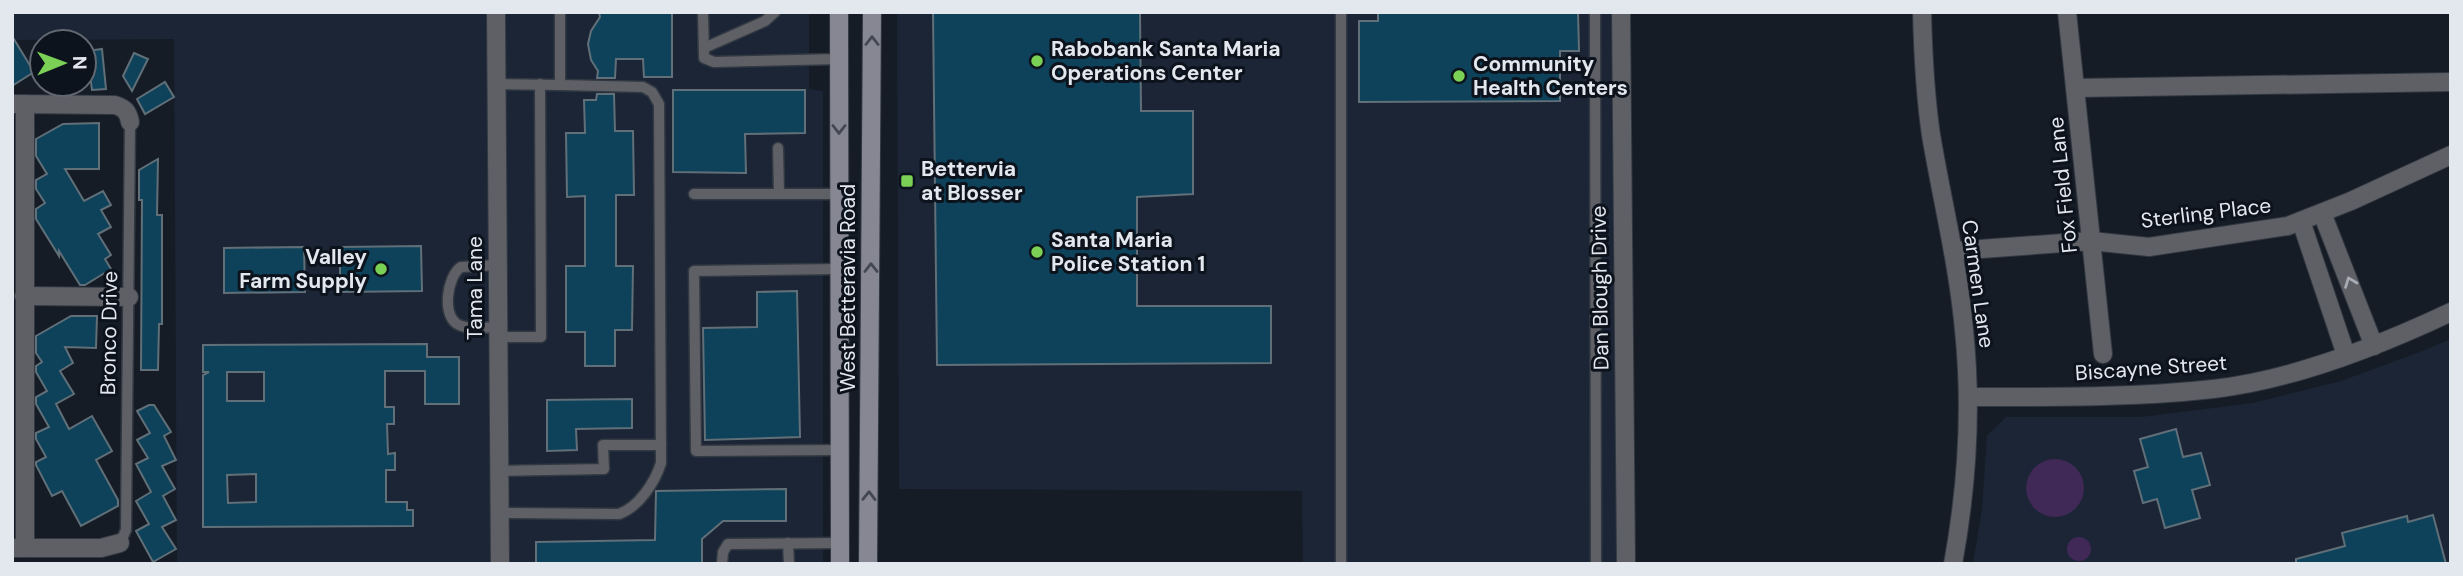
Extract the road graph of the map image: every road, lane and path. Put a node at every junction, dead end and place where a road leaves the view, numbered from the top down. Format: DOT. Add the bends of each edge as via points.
graph roads {
  1 [pos="496,12"];
  2 [pos="560,12"];
  3 [pos="703,12"];
  4 [pos="775,12"];
  5 [pos="839,12"];
  6 [pos="872,12"];
  7 [pos="1341,12"];
  8 [pos="1595,12"];
  9 [pos="1620,12"];
  10 [pos="1922,12"];
  11 [pos="2067,12"];
  12 [pos="704,48"];
  13 [pos="839,59"];
  14 [pos="2451,82"];
  15 [pos="497,84"];
  16 [pos="540,84"];
  17 [pos="560,85"];
  18 [pos="2075,88"];
  19 [pos="19,104"];
  20 [pos="130,122"];
  21 [pos="778,148"];
  22 [pos="2451,155"];
  23 [pos="694,194"];
  24 [pos="779,194"];
  25 [pos="839,194"];
  26 [pos="2322,213"];
  27 [pos="18,214"];
  28 [pos="2301,221"];
  29 [pos="2091,241"];
  30 [pos="1953,251"];
  31 [pos="498,265"];
  32 [pos="839,269"];
  33 [pos="24,296"];
  34 [pos="128,297"];
  35 [pos="2451,312"];
  36 [pos="18,323"];
  37 [pos="498,332"];
  38 [pos="2374,346"];
  39 [pos="2103,354"];
  40 [pos="2346,355"];
  41 [pos="1968,397"];
  42 [pos="18,437"];
  43 [pos="661,445"];
  44 [pos="839,450"];
  45 [pos="499,471"];
  46 [pos="500,513"];
  47 [pos="839,542"];
  48 [pos="120,543"];
  49 [pos="789,543"];
  50 [pos="18,548"];
  51 [pos="500,564"];
  52 [pos="722,564"];
  53 [pos="789,564"];
  54 [pos="839,564"];
  55 [pos="868,564"];
  56 [pos="1341,564"];
  57 [pos="1596,564"];
  58 [pos="1626,564"];
  59 [pos="1953,564"];
  1 -- 15 [label="street, Tama Lane"];
  2 -- 17 [label="lane"];
  3 -- 12 [label="lane"];
  4 -- 12 [label="lane" via="765,21"];
  5 -- 13 [label="main road, West Betteravia Road"];
  55 -- 6 [label="main road, West Betteravia Road, one-way"];
  7 -- 56 [label="lane"];
  8 -- 57 [label="lane"];
  9 -- 58 [label="street, Dan Blough Drive"];
  10 -- 30 [label="street, Carmen Lane" via="1931,132"];
  11 -- 18 [label="street, Fox Field Lane"];
  12 -- 13 [label="lane" via="704,58 714,62"];
  13 -- 25 [label="main road, West Betteravia Road, one-way"];
  14 -- 18 [label="street"];
  15 -- 16 [label="lane"];
  15 -- 31 [label="street, Tama Lane"];
  16 -- 17 [label="lane"];
  16 -- 37 [label="lane" via="541,337"];
  17 -- 43 [label="lane" via="643,88 652,92 659,104"];
  18 -- 29 [label="street, Fox Field Lane"];
  19 -- 20 [label="street" via="115,105 128,112"];
  19 -- 27 [label="street"];
  20 -- 34 [label="lane, Bronco Drive"];
  21 -- 24 [label="lane"];
  22 -- 26 [label="street, Sterling Place"];
  23 -- 24 [label="lane"];
  24 -- 25 [label="lane"];
  25 -- 32 [label="main road, West Betteravia Road"];
  26 -- 28 [label="street, Sterling Place"];
  38 -- 26 [label="street, one-way"];
  27 -- 33 [label="street"];
  28 -- 29 [label="street, Sterling Place" via="2149,247"];
  28 -- 40 [label="street"];
  29 -- 30 [label="street, Sterling Place"];
  29 -- 39 [label="street, Fox Field Lane"];
  30 -- 41 [label="street, Carmen Lane"];
  31 -- 37 [label="street, Tama Lane"];
  31 -- 37 [label="lane" via="456,269 449,293 449,311 458,325"];
  32 -- 44 [label="main road, West Betteravia Road"];
  32 -- 44 [label="lane" via="694,271 694,285 695,451"];
  33 -- 34 [label="street"];
  33 -- 36 [label="street"];
  34 -- 48 [label="lane, Bronco Drive" via="126,530"];
  35 -- 38 [label="street, Biscayne Street"];
  36 -- 42 [label="street"];
  37 -- 45 [label="street, Tama Lane"];
  38 -- 40 [label="street, Biscayne Street"];
  40 -- 41 [label="street, Biscayne Street" via="2291,373 2215,389 2110,396"];
  41 -- 59 [label="street, Carmen Lane"];
  42 -- 50 [label="street"];
  43 -- 45 [label="lane" via="603,445 604,469"];
  43 -- 46 [label="lane" via="657,477 628,511"];
  44 -- 47 [label="main road, West Betteravia Road"];
  45 -- 46 [label="street, Tama Lane"];
  46 -- 51 [label="street, Tama Lane"];
  47 -- 49 [label="lane"];
  47 -- 54 [label="main road, West Betteravia Road"];
  48 -- 50 [label="street" via="102,548"];
  49 -- 52 [label="lane" via="728,544"];
  49 -- 53 [label="lane"];
}
